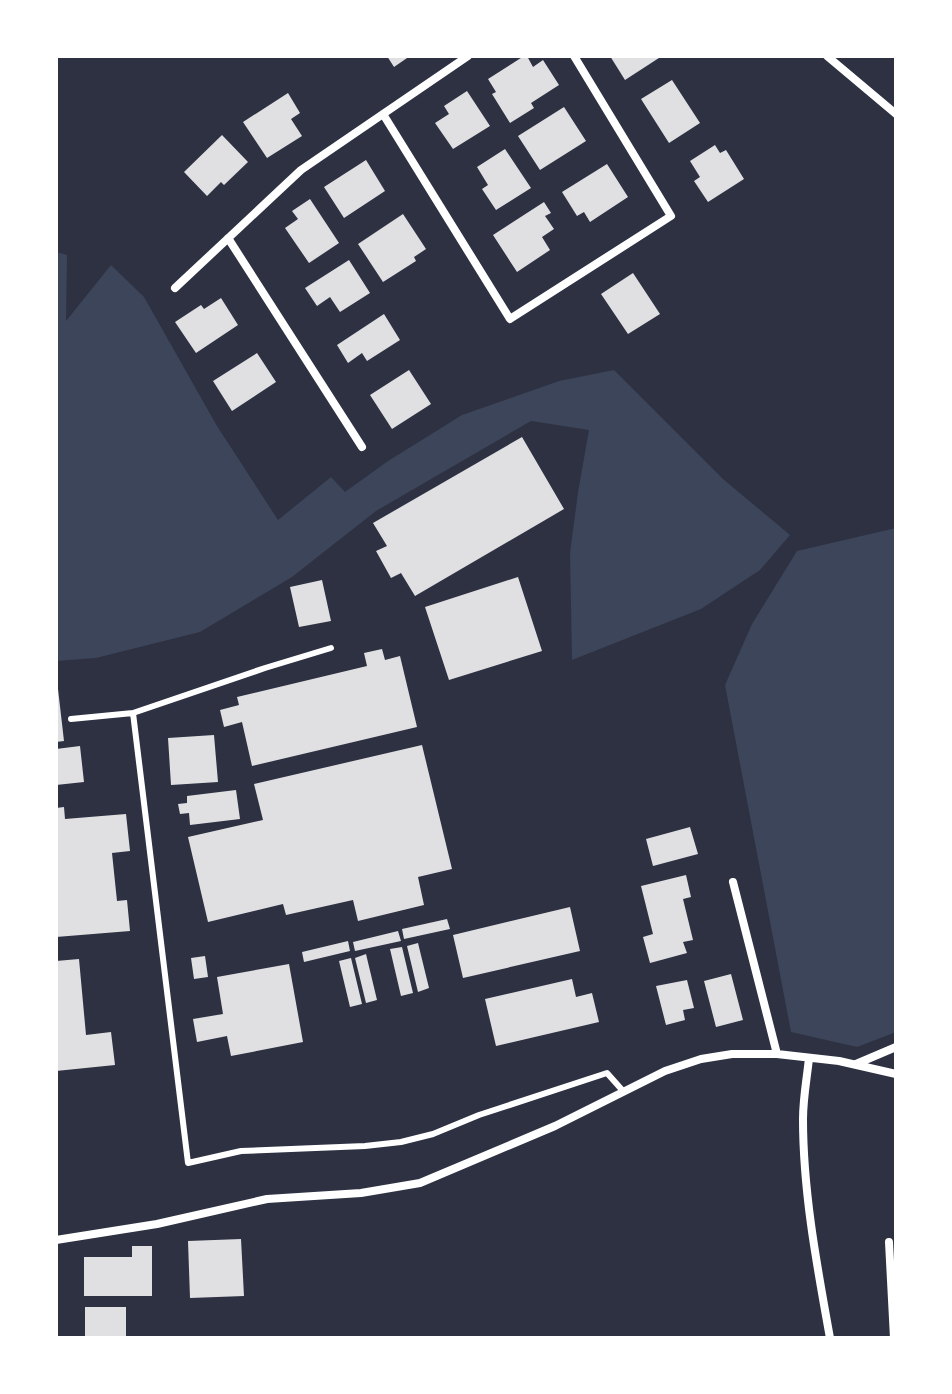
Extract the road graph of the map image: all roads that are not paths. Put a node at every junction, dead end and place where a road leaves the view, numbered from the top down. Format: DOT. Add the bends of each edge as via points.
graph roads {
  1 [pos="468,56"];
  2 [pos="574,56"];
  3 [pos="827,56"];
  4 [pos="383,114"];
  5 [pos="896,114"];
  6 [pos="228,238"];
  7 [pos="175,288"];
  8 [pos="362,447"];
  9 [pos="331,648"];
  10 [pos="133,713"];
  11 [pos="71,719"];
  12 [pos="733,882"];
  13 [pos="896,1047"];
  14 [pos="777,1054"];
  15 [pos="809,1058"];
  16 [pos="856,1064"];
  17 [pos="896,1074"];
  18 [pos="623,1091"];
  19 [pos="56,1240"];
  20 [pos="889,1242"];
  21 [pos="830,1338"];
  22 [pos="894,1338"];
  1 -- 4 [label="street"];
  2 -- 4 [label="street" via="671,216 510,319"];
  3 -- 5 [label="street"];
  4 -- 6 [label="street" via="301,170"];
  6 -- 7 [label="street"];
  6 -- 8 [label="street"];
  9 -- 10 [label="lane"];
  10 -- 11 [label="lane"];
  10 -- 18 [label="lane" via="188,1163 241,1151 401,1142 607,1073"];
  12 -- 14 [label="street"];
  13 -- 16 [label="street"];
  14 -- 15 [label="street"];
  14 -- 18 [label="street" via="701,1059"];
  15 -- 16 [label="street"];
  15 -- 21 [label="street" via="803,1117 806,1179"];
  16 -- 17 [label="street"];
  18 -- 19 [label="street" via="420,1183 267,1199"];
  20 -- 22 [label="street"];
}
